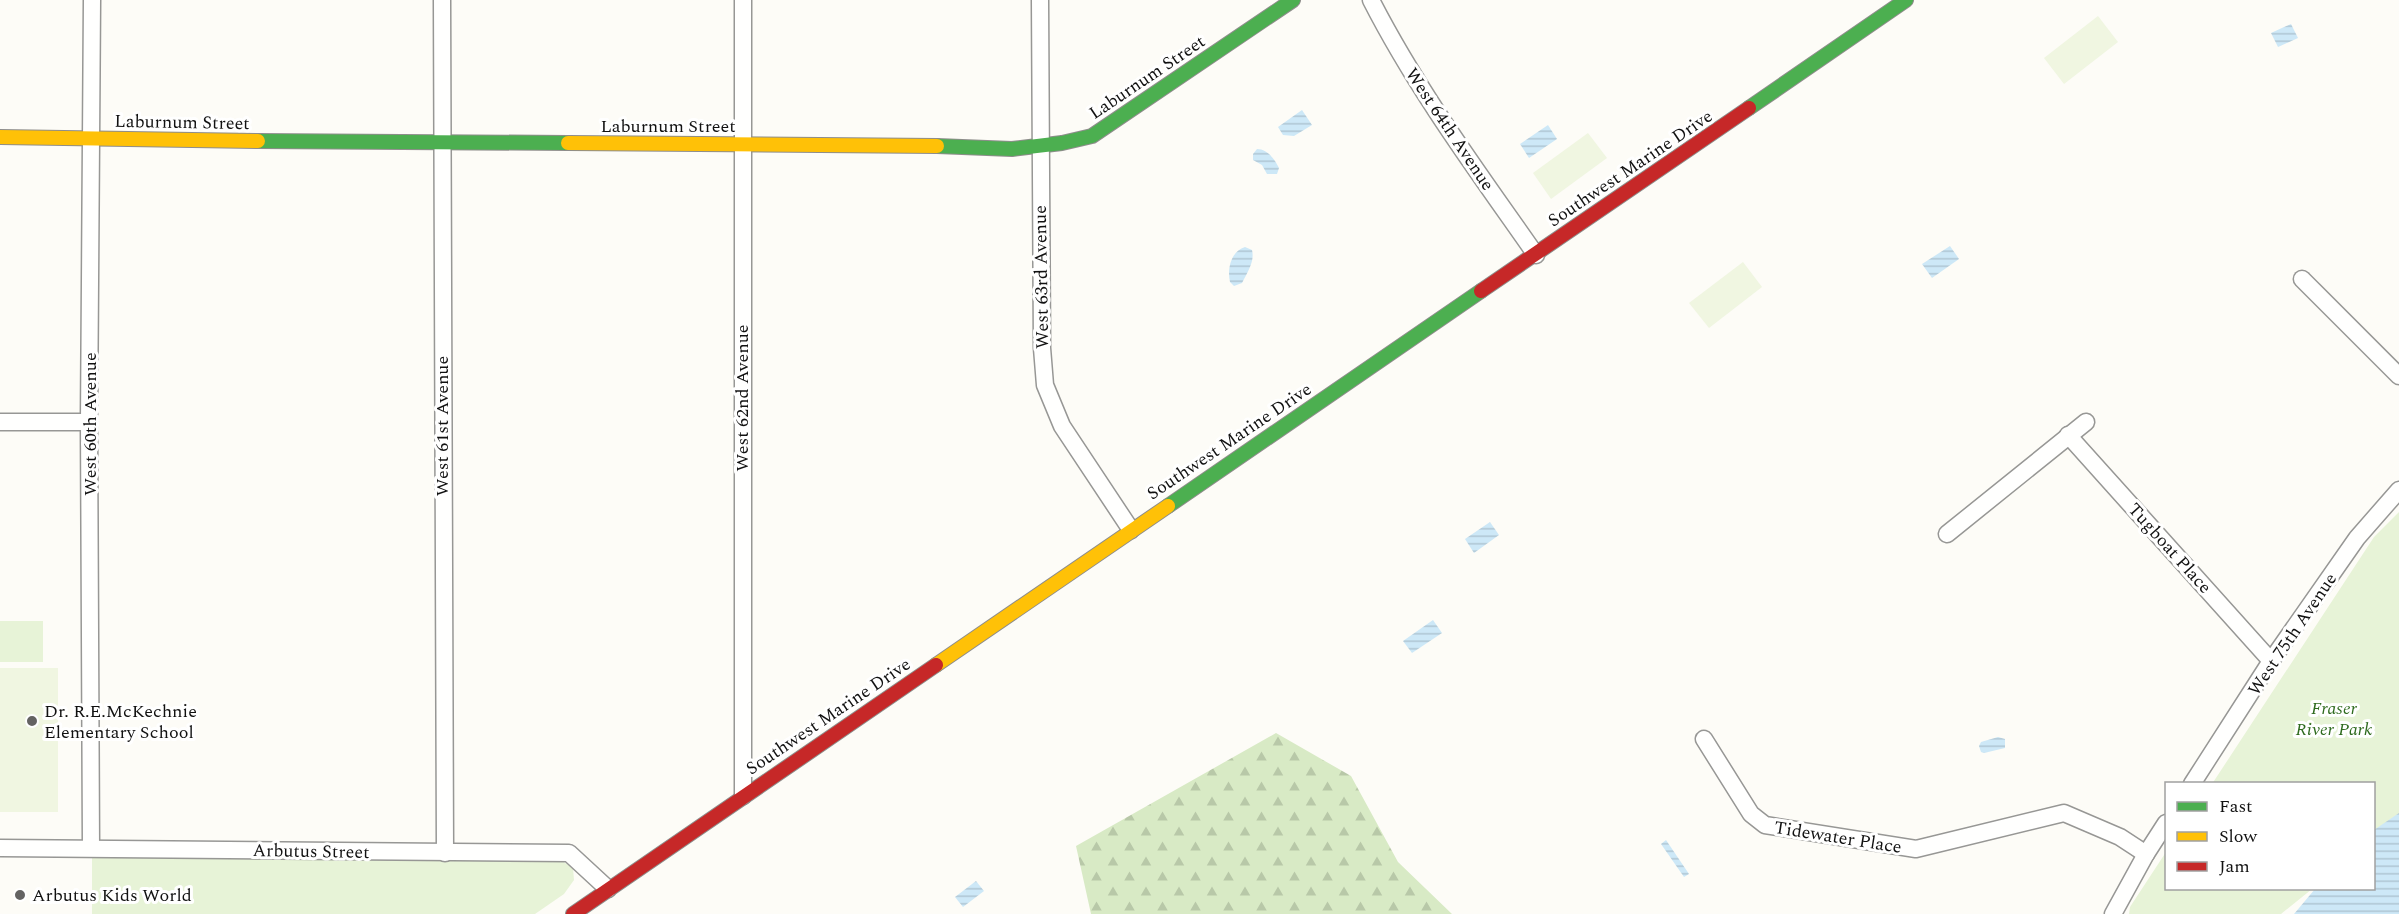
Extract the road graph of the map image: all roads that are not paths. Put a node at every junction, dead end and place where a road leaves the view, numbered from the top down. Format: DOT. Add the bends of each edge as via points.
graph roads {
  1 [pos="92,0"];
  2 [pos="441,0"];
  3 [pos="742,0"];
  4 [pos="1040,0"];
  5 [pos="1293,0"];
  6 [pos="1371,0"];
  7 [pos="1906,0"];
  8 [pos="0,137"];
  9 [pos="92,138"];
  10 [pos="441,142"];
  11 [pos="742,144"];
  12 [pos="1040,146"];
  13 [pos="1536,255"];
  14 [pos="2302,279"];
  15 [pos="2399,376"];
  16 [pos="0,422"];
  17 [pos="89,422"];
  18 [pos="2086,422"];
  19 [pos="2068,435"];
  20 [pos="2399,490"];
  21 [pos="1131,530"];
  22 [pos="1947,534"];
  23 [pos="2271,661"];
  24 [pos="1704,739"];
  25 [pos="2193,782"];
  26 [pos="743,796"];
  27 [pos="2165,825"];
  28 [pos="0,848"];
  29 [pos="91,848"];
  30 [pos="445,853"];
  31 [pos="2146,854"];
  32 [pos="608,889"];
  33 [pos="573,914"];
  34 [pos="2113,914"];
  1 -- 9 [label="street, West 60th Avenue"];
  2 -- 10 [label="street, West 61st Avenue"];
  3 -- 11 [label="street, West 62nd Avenue"];
  4 -- 12 [label="street, West 63rd Avenue"];
  5 -- 12 [label="main road, Laburnum Street" via="1092,136"];
  6 -- 13 [label="street, West 64th Avenue" via="1423,90"];
  7 -- 13 [label="main road, Southwest Marine Drive"];
  8 -- 9 [label="main road, Laburnum Street"];
  9 -- 10 [label="main road, Laburnum Street"];
  9 -- 17 [label="street, West 60th Avenue"];
  10 -- 11 [label="main road, Laburnum Street"];
  10 -- 30 [label="street, West 61st Avenue"];
  11 -- 12 [label="main road, Laburnum Street" via="1012,149"];
  11 -- 26 [label="street, West 62nd Avenue"];
  12 -- 21 [label="street, West 63rd Avenue" via="1045,385 1062,426"];
  13 -- 21 [label="main road, Southwest Marine Drive"];
  14 -- 15 [label="street"];
  16 -- 17 [label="street"];
  17 -- 29 [label="street, West 60th Avenue"];
  18 -- 19 [label="street"];
  19 -- 22 [label="street"];
  19 -- 23 [label="street, Tugboat Place"];
  20 -- 23 [label="street, West 75th Avenue" via="2357,538"];
  21 -- 26 [label="main road, Southwest Marine Drive"];
  23 -- 25 [label="street, West 75th Avenue"];
  24 -- 31 [label="street, Tidewater Place" via="1751,814 1765,825 1916,849 2064,813 2120,837"];
  26 -- 32 [label="main road, Southwest Marine Drive"];
  27 -- 31 [label="street"];
  28 -- 29 [label="street, Arbutus Street"];
  29 -- 30 [label="street, Arbutus Street"];
  30 -- 32 [label="street, Arbutus Street" via="569,853"];
  31 -- 34 [label="street"];
  32 -- 33 [label="main road, Southwest Marine Drive"];
}
